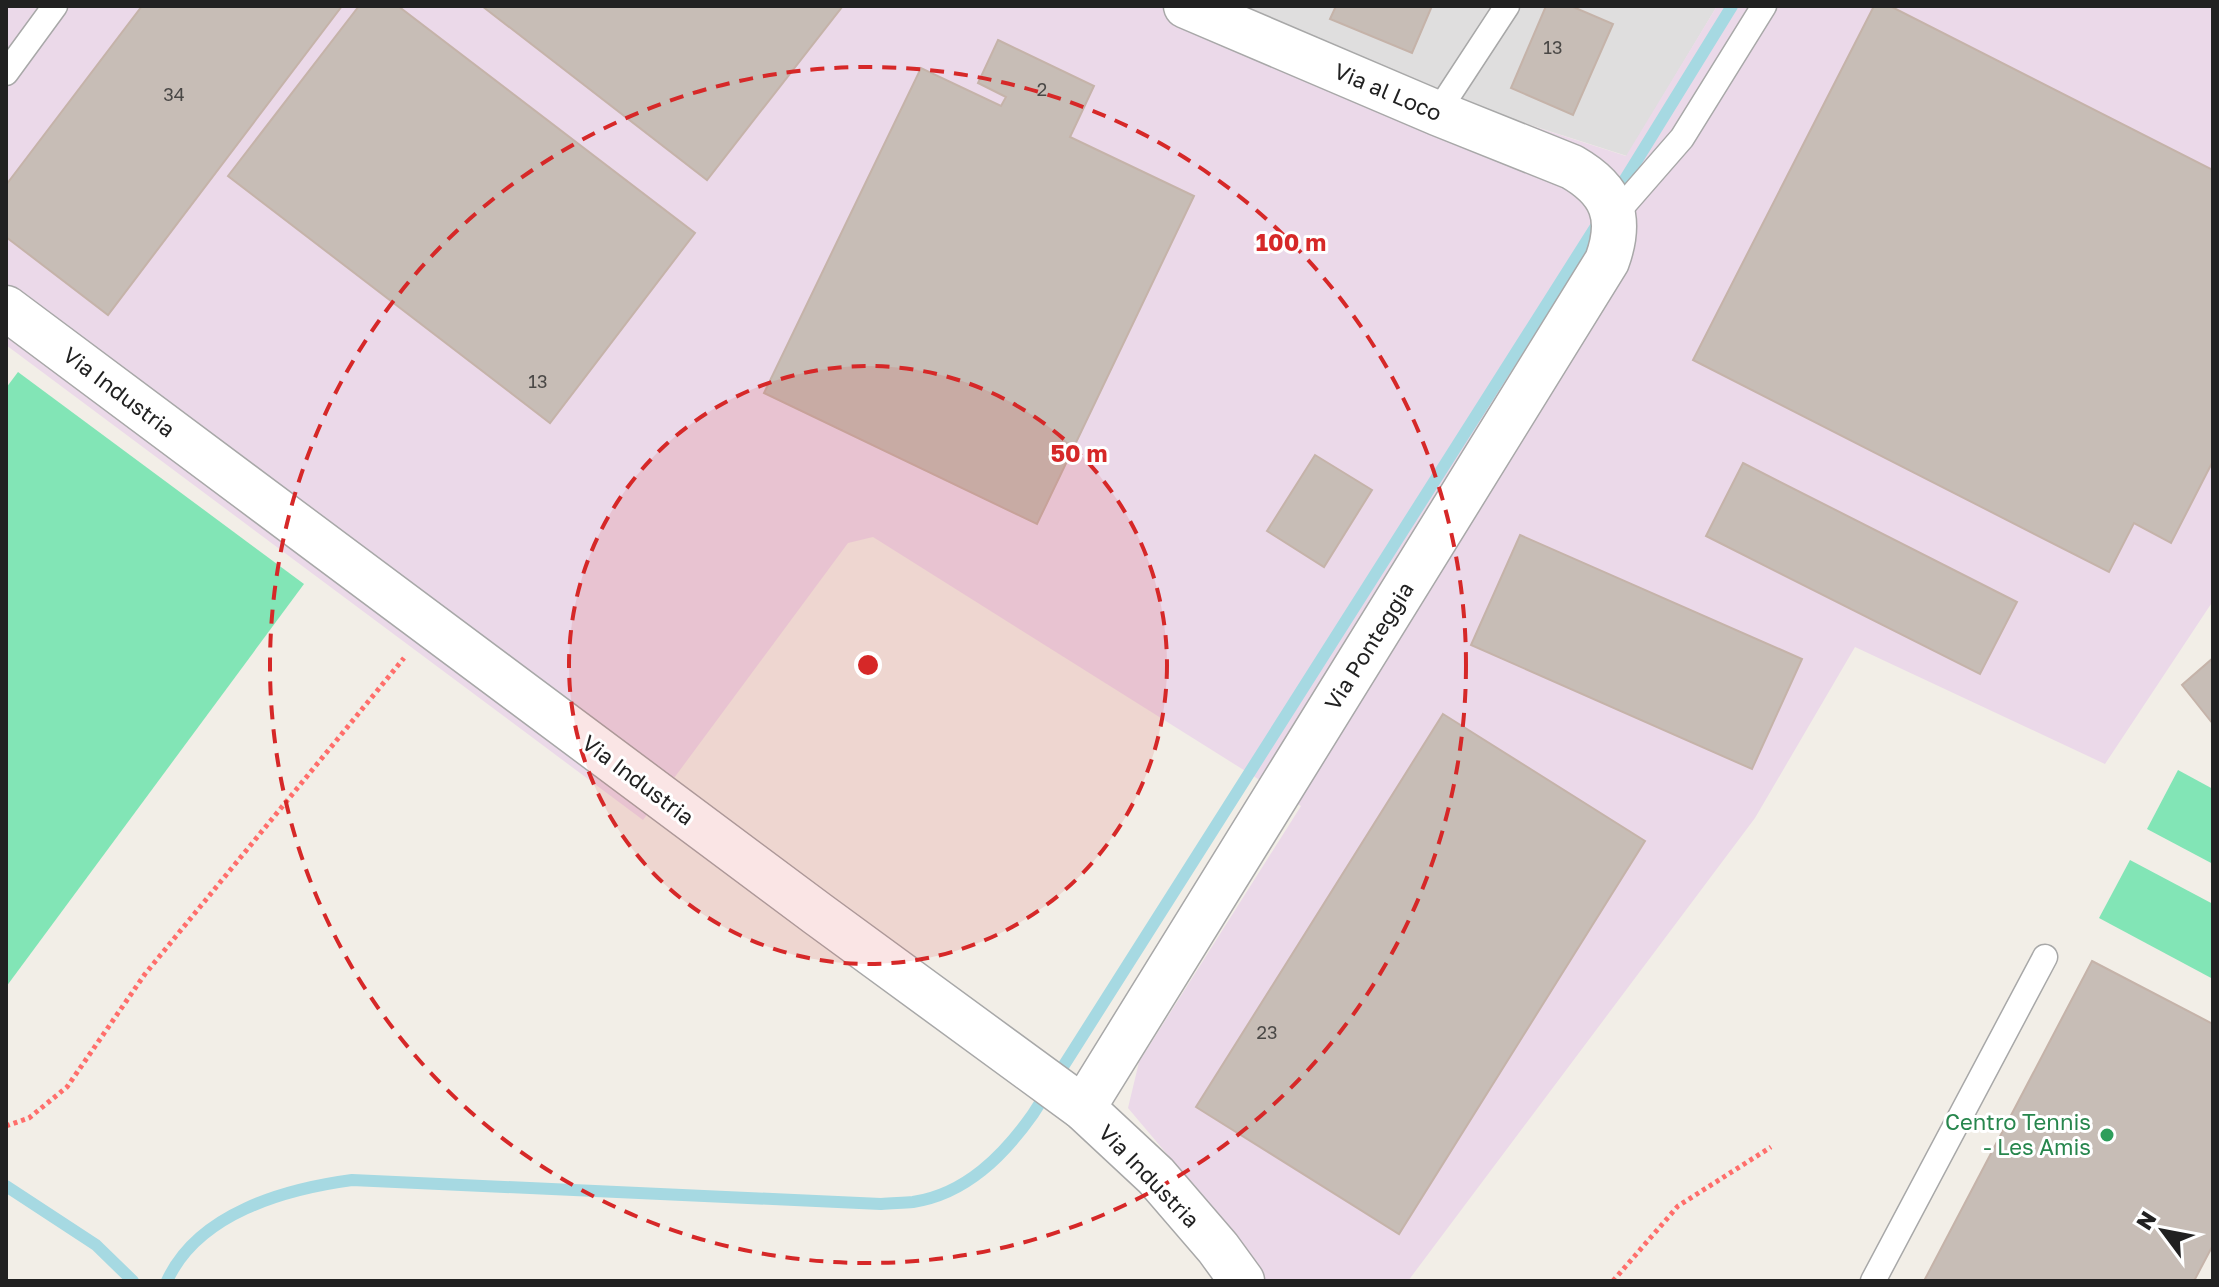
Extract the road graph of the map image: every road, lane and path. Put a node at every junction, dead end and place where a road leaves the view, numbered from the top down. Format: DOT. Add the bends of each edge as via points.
graph roads {
  1 [pos="55,6"];
  2 [pos="1186,6"];
  3 [pos="1507,6"];
  4 [pos="1764,6"];
  5 [pos="6,73"];
  6 [pos="1437,113"];
  7 [pos="1614,216"];
  8 [pos="6,308"];
  9 [pos="431,625"];
  10 [pos="2045,957"];
  11 [pos="1063,1094"];
  12 [pos="6,1126"];
  13 [pos="1771,1147"];
  14 [pos="1242,1281"];
  15 [pos="1613,1281"];
  16 [pos="1873,1281"];
  1 -- 5 [label="lane"];
  2 -- 6 [label="street, Via al Loco"];
  3 -- 6 [label="lane"];
  4 -- 7 [label="lane" via="1682,138"];
  6 -- 7 [label="street, Via al Loco" via="1591,178"];
  7 -- 11 [label="street, Via Ponteggia" via="1607,261"];
  8 -- 9 [label="street, Via Industria"];
  9 -- 11 [label="street, Via Industria"];
  9 -- 12 [label="path" via="145,974 67,1087 29,1118"];
  10 -- 16 [label="lane"];
  11 -- 14 [label="street, Via Industria" via="1156,1176"];
  13 -- 15 [label="path" via="1678,1206"];
}
